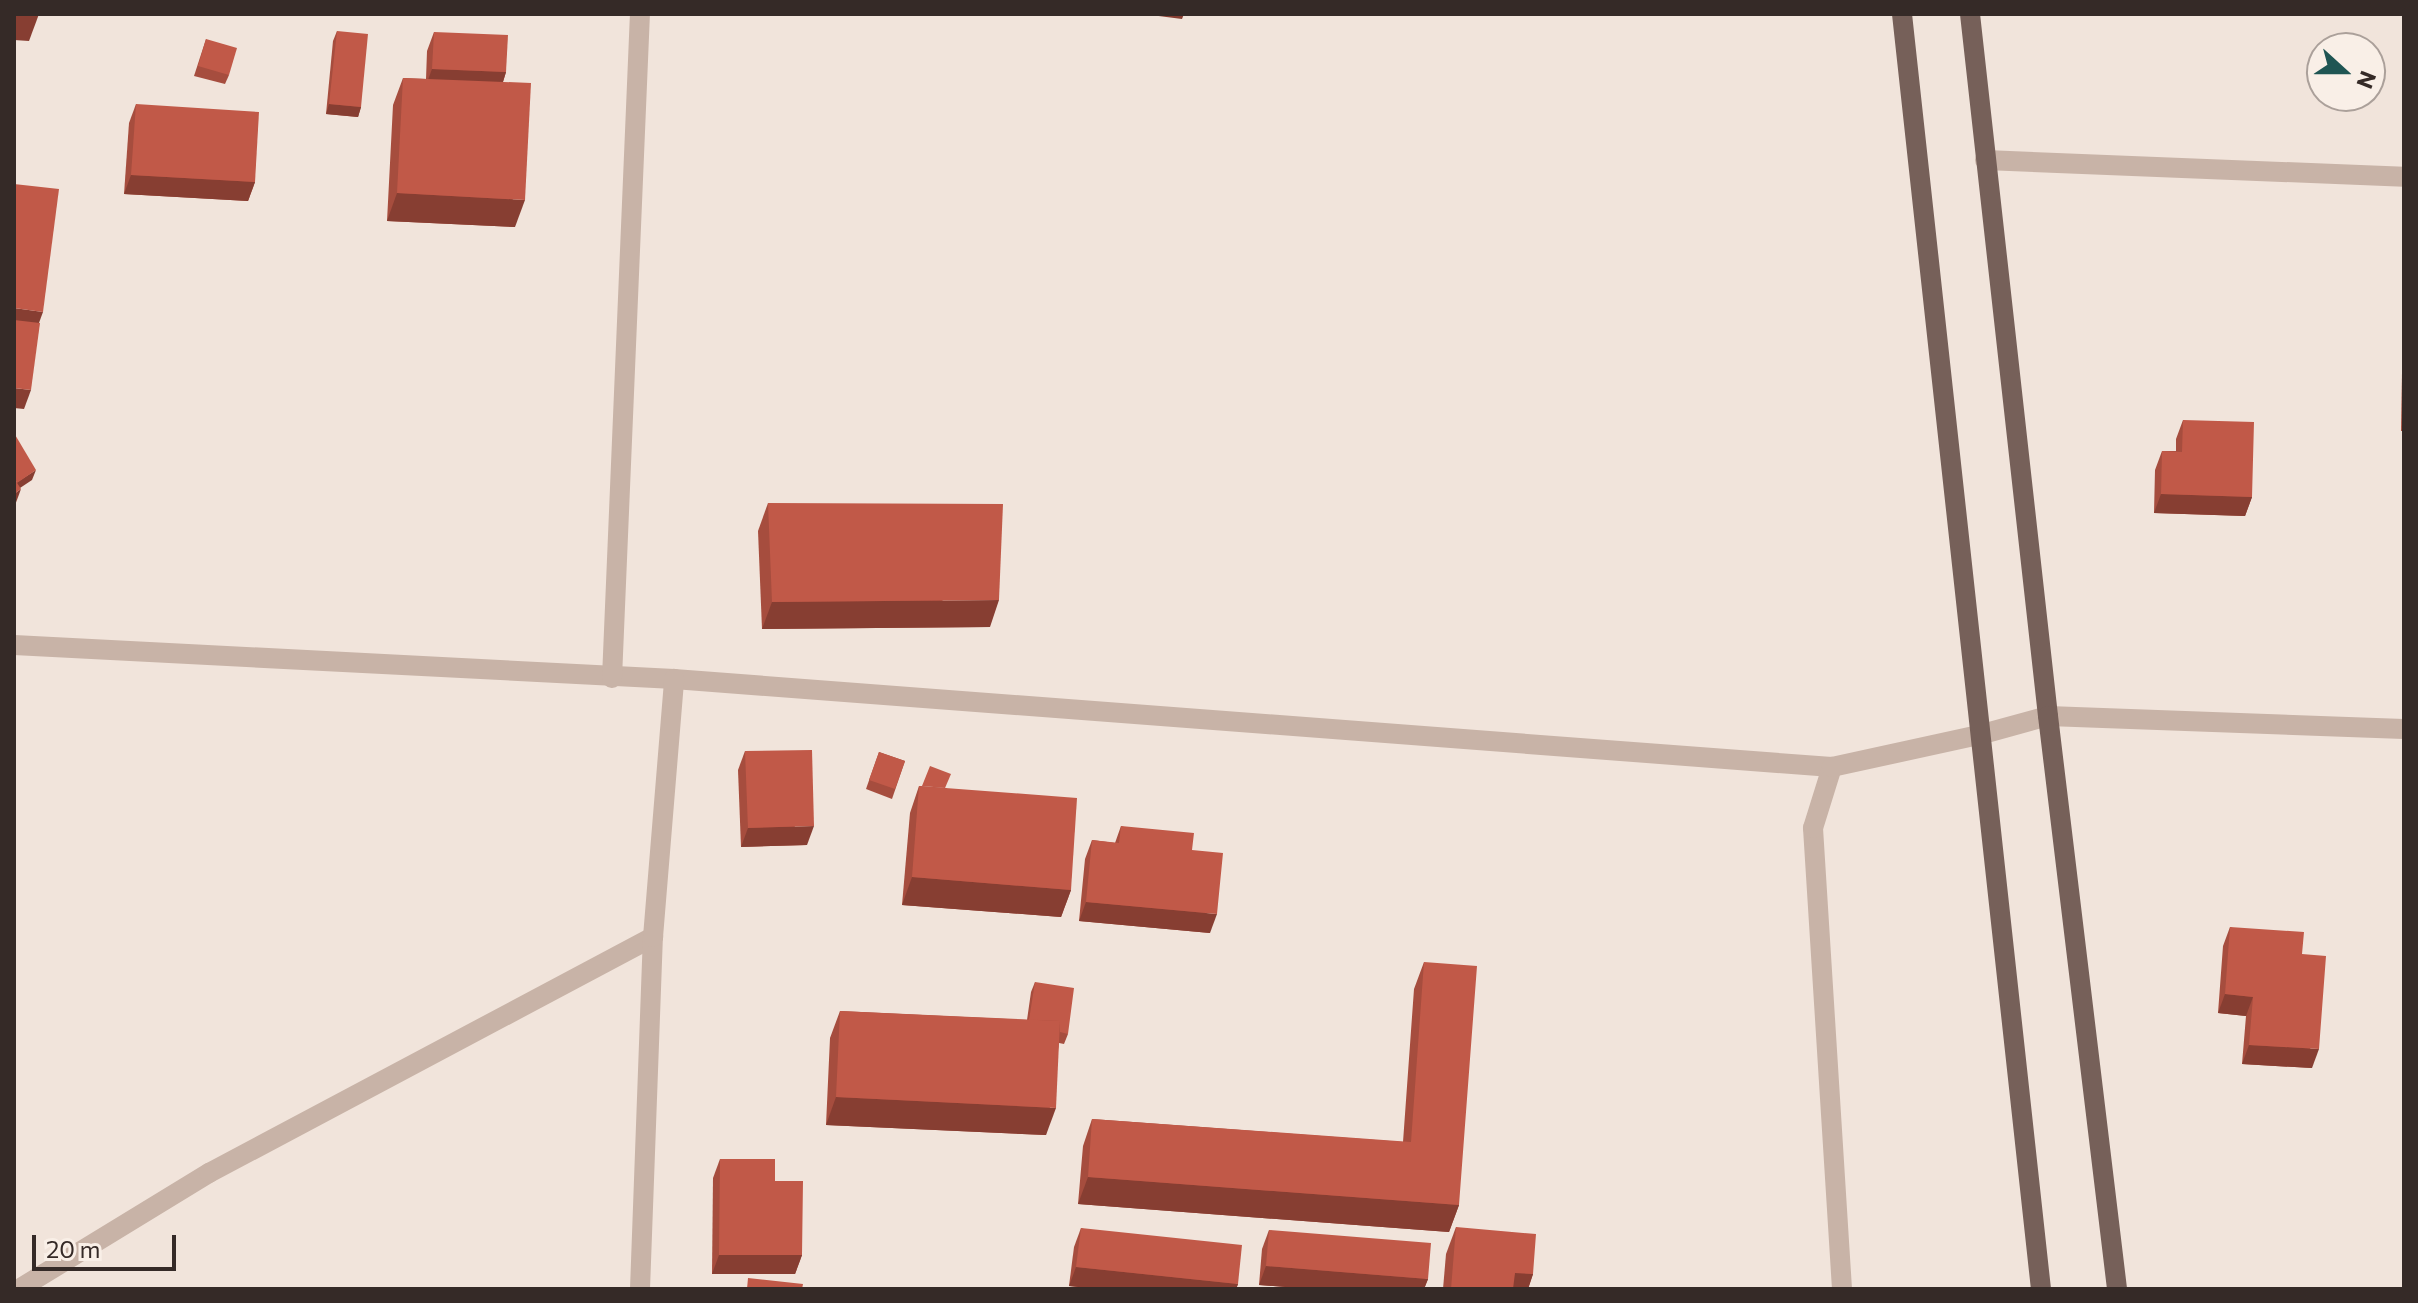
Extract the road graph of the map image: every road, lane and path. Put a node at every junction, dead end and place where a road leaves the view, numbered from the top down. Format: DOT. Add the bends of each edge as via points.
graph roads {
  1 [pos="640,14"];
  2 [pos="1902,14"];
  3 [pos="1970,14"];
  4 [pos="1985,160"];
  5 [pos="2404,177"];
  6 [pos="14,645"];
  7 [pos="612,678"];
  8 [pos="674,679"];
  9 [pos="2048,716"];
  10 [pos="2404,729"];
  11 [pos="1979,735"];
  12 [pos="1832,767"];
  13 [pos="653,937"];
  14 [pos="19,1289"];
  15 [pos="640,1289"];
  16 [pos="1842,1289"];
  17 [pos="2041,1289"];
  18 [pos="2117,1289"];
  1 -- 7 [label="street"];
  2 -- 11 [label="main road"];
  3 -- 4 [label="main road"];
  4 -- 5 [label="street"];
  4 -- 9 [label="main road"];
  6 -- 7 [label="street"];
  7 -- 8 [label="street"];
  8 -- 12 [label="street"];
  8 -- 13 [label="street"];
  9 -- 10 [label="street"];
  9 -- 11 [label="street"];
  9 -- 18 [label="main road"];
  11 -- 12 [label="street"];
  11 -- 17 [label="main road"];
  12 -- 16 [label="street" via="1813,828"];
  13 -- 14 [label="street" via="209,1173"];
  13 -- 15 [label="street"];
}
